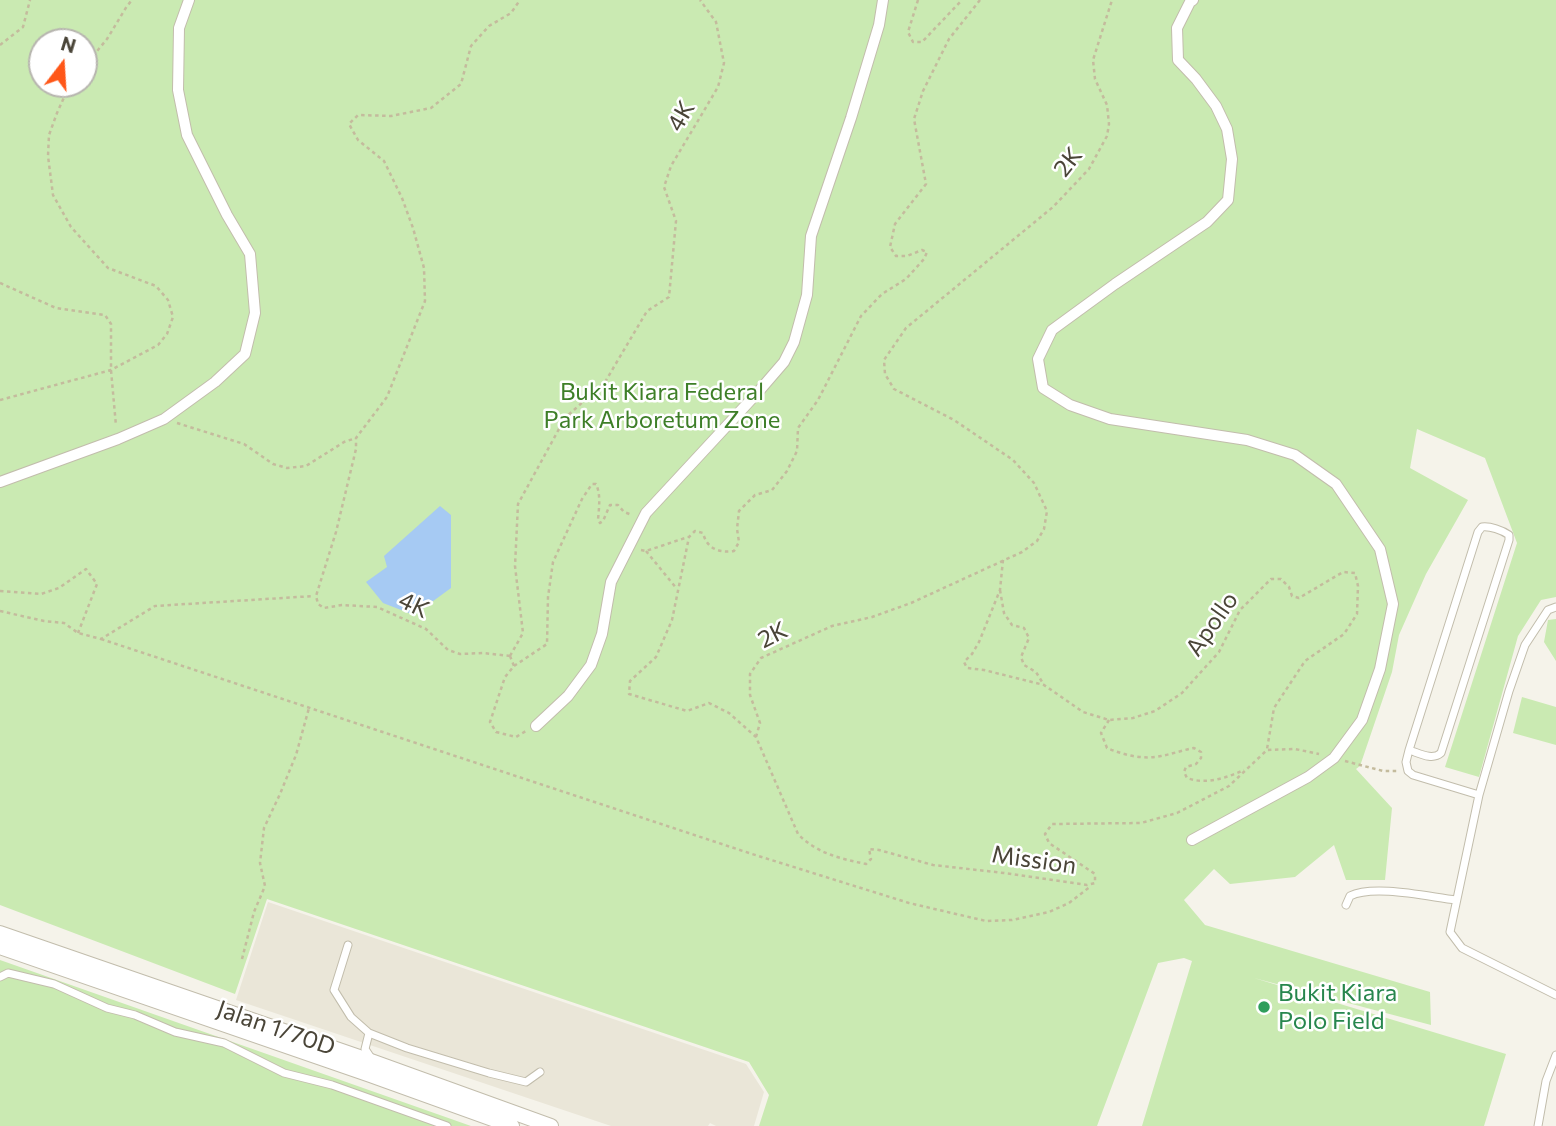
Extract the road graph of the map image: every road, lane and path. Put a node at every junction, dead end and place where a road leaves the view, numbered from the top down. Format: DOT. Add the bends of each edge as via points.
graph roads {
  1 [pos="30,0"];
  2 [pos="132,0"];
  3 [pos="189,0"];
  4 [pos="520,0"];
  5 [pos="700,0"];
  6 [pos="883,0"];
  7 [pos="918,0"];
  8 [pos="962,0"];
  9 [pos="980,0"];
  10 [pos="1112,0"];
  11 [pos="1193,0"];
  12 [pos="0,45"];
  13 [pos="98,50"];
  14 [pos="64,98"];
  15 [pos="0,283"];
  16 [pos="111,370"];
  17 [pos="0,400"];
  18 [pos="164,419"];
  19 [pos="356,438"];
  20 [pos="118,439"];
  21 [pos="0,482"];
  22 [pos="646,513"];
  23 [pos="689,537"];
  24 [pos="627,548"];
  25 [pos="646,551"];
  26 [pos="1003,560"];
  27 [pos="678,590"];
  28 [pos="1000,590"];
  29 [pos="0,591"];
  30 [pos="316,596"];
  31 [pos="1556,607"];
  32 [pos="0,611"];
  33 [pos="78,633"];
  34 [pos="101,639"];
  35 [pos="510,656"];
  36 [pos="514,666"];
  37 [pos="1044,685"];
  38 [pos="309,708"];
  39 [pos="1109,720"];
  40 [pos="536,726"];
  41 [pos="756,737"];
  42 [pos="1267,750"];
  43 [pos="1409,750"];
  44 [pos="1334,758"];
  45 [pos="1247,769"];
  46 [pos="1408,771"];
  47 [pos="1479,795"];
  48 [pos="1192,840"];
  49 [pos="1095,883"];
  50 [pos="1456,900"];
  51 [pos="1346,905"];
  52 [pos="0,933"];
  53 [pos="348,945"];
  54 [pos="0,947"];
  55 [pos="242,959"];
  56 [pos="0,977"];
  57 [pos="1556,995"];
  58 [pos="369,1033"];
  59 [pos="1556,1055"];
  60 [pos="372,1069"];
  61 [pos="540,1072"];
  62 [pos="1546,1081"];
  63 [pos="1556,1083"];
  64 [pos="447,1126"];
  65 [pos="512,1126"];
  66 [pos="551,1126"];
  67 [pos="1538,1126"];
  1 -- 12 [label="path" via="23,27"];
  2 -- 13 [label="path"];
  3 -- 18 [label="street" via="178,28 178,90 187,135 250,254 255,313 245,354"];
  4 -- 19 [label="path" via="471,46 461,84 431,108 391,116 358,116 349,124 358,139 384,161 402,198 424,268 425,301 387,397"];
  5 -- 35 [label="path, 4K" via="716,22 723,63 718,87 671,166 664,187 676,221 669,296 647,311 605,382 565,418 519,504 515,566 523,633"];
  6 -- 22 [label="street" via="811,236 807,295 794,342 759,391"];
  7 -- 8 [label="path" via="908,32 913,41 922,43"];
  9 -- 23 [label="path" via="949,38 914,119 926,184 895,224 890,247 896,256 922,250 927,252 924,259 861,316 818,400 798,428 797,451 787,471 772,490 755,495 739,511 739,542 734,551 712,548 703,533 695,531"];
  10 -- 26 [label="path, 2K" via="1093,60 1109,124 1089,169 1053,207 906,328 884,360 894,390 964,427 1013,460 1034,483 1047,511 1044,529 1037,541"];
  11 -- 44 [label="street" via="1177,28 1178,60 1216,106 1227,128 1232,159 1228,200 1207,222 1052,330 1038,359 1043,388 1070,405 1110,419 1247,440 1295,455 1336,484 1380,549 1393,604 1380,669 1362,720"];
  14 -- 16 [label="path" via="49,135 53,195 71,227 108,268 156,286 168,300 173,317 158,345"];
  15 -- 16 [label="path" via="55,308 105,315 111,324"];
  16 -- 17 [label="path"];
  16 -- 20 [label="path"];
  18 -- 19 [label="path" via="244,444 287,468 306,466"];
  18 -- 20 [label="street"];
  19 -- 30 [label="path" via="336,532"];
  20 -- 21 [label="street"];
  22 -- 24 [label="street"];
  22 -- 36 [label="path" via="634,516 610,505 600,523 597,486 592,484 553,562 547,644"];
  23 -- 25 [label="path"];
  23 -- 27 [label="path"];
  24 -- 25 [label="path"];
  24 -- 40 [label="street" via="611,582 591,665 568,696"];
  25 -- 27 [label="path"];
  26 -- 28 [label="path, Apollo"];
  26 -- 41 [label="path, 2K" via="911,603 832,626 761,658 750,674 750,695 760,723"];
  27 -- 41 [label="path" via="672,620 656,657 630,681 629,694 687,711 709,703 729,713"];
  28 -- 37 [label="path" via="1004,613 1012,625 1024,628 1029,638 1021,657 1024,665 1036,672"];
  28 -- 37 [label="path, Apollo" via="979,642 964,662 967,668"];
  29 -- 33 [label="path" via="41,594 86,569 97,584"];
  30 -- 34 [label="path" via="155,606"];
  30 -- 35 [label="path, 4K" via="324,608 377,607 426,629 448,650 460,654"];
  31 -- 47 [label="lane" via="1548,610 1525,645"];
  32 -- 33 [label="path" via="64,623"];
  33 -- 34 [label="path"];
  34 -- 38 [label="path"];
  35 -- 36 [label="path"];
  36 -- 40 [label="path" via="505,677 490,722 496,732 516,737"];
  37 -- 39 [label="path, Apollo" via="1083,712"];
  38 -- 49 [label="path" via="752,854 909,903 986,921 1049,912"];
  38 -- 55 [label="path" via="296,755 264,828 260,863 265,886"];
  39 -- 42 [label="path, Apollo" via="1155,711 1182,693 1219,652 1240,610 1271,579 1281,579 1292,596 1299,598 1343,572 1355,573 1357,614 1343,634 1305,661 1297,673 1274,708"];
  39 -- 45 [label="path" via="1101,733 1107,748 1121,754 1161,757 1194,748 1201,752 1196,765 1186,767 1187,778 1213,780"];
  41 -- 49 [label="path, Mission" via="798,834 807,844 839,859 866,864 871,859 869,849 933,865"];
  42 -- 44 [label="path" via="1295,749"];
  42 -- 45 [label="path, Mission"];
  43 -- 43 [label="lane" via="1478,532 1487,526 1505,532 1509,540 1441,753 1431,757"];
  43 -- 46 [label="lane"];
  44 -- 46 [label="path" via="1383,771"];
  44 -- 48 [label="street" via="1308,778"];
  45 -- 49 [label="path, Mission" via="1229,786 1177,813 1141,823 1052,824 1045,834 1049,844 1095,874"];
  46 -- 47 [label="lane"];
  47 -- 50 [label="lane"];
  50 -- 51 [label="lane" via="1368,891 1350,896"];
  50 -- 57 [label="lane" via="1450,932 1462,948"];
  52 -- 60 [label="street, Jalan 1/70D"];
  53 -- 58 [label="lane" via="334,990 351,1017"];
  54 -- 60 [label="street, Jalan 1/70D"];
  56 -- 64 [label="lane" via="8,974 54,984 176,1032 224,1042 284,1073"];
  58 -- 60 [label="lane" via="365,1049"];
  58 -- 61 [label="lane" via="526,1082"];
  59 -- 62 [label="lane"];
  60 -- 65 [label="street, Jalan 1/70D"];
  60 -- 66 [label="street, Jalan 1/70D"];
  62 -- 63 [label="lane"];
  62 -- 67 [label="lane"];
}
